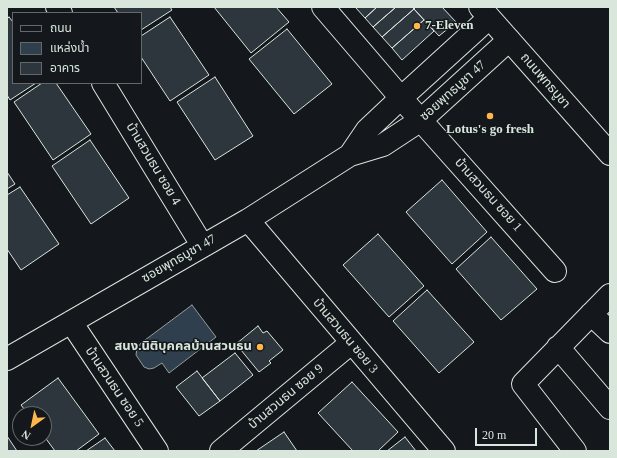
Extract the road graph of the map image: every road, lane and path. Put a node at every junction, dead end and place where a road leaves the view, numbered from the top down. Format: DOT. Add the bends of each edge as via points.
graph roads {
  1 [pos="323,7"];
  2 [pos="485,12"];
  3 [pos="509,40"];
  4 [pos="104,84"];
  5 [pos="401,98"];
  6 [pos="421,120"];
  7 [pos="608,147"];
  8 [pos="350,155"];
  9 [pos="248,220"];
  10 [pos="202,245"];
  11 [pos="555,271"];
  12 [pos="610,295"];
  13 [pos="591,314"];
  14 [pos="71,322"];
  15 [pos="610,332"];
  16 [pos="351,343"];
  17 [pos="558,348"];
  18 [pos="9,353"];
  19 [pos="610,408"];
  20 [pos="157,451"];
  21 [pos="221,451"];
  22 [pos="444,451"];
  23 [pos="576,451"];
  1 -- 5 [label="street, บ้านสวนธน ซอย 1"];
  2 -- 3 [label="street, ถนนพุทธบูชา"];
  2 -- 5 [label="street, ซอยพุทธบูชา 47"];
  3 -- 6 [label="street, ซอยพุทธบูชา 47"];
  3 -- 7 [label="street, ถนนพุทธบูชา"];
  4 -- 10 [label="street, บ้านสวนธน ซอย 4"];
  5 -- 6 [label="street, บ้านสวนธน ซอย 1"];
  5 -- 8 [label="street, ซอยพุทธบูชา 47" via="367,130"];
  6 -- 8 [label="street, ซอยพุทธบูชา 47" via="384,145"];
  6 -- 11 [label="street, บ้านสวนธน ซอย 1"];
  8 -- 9 [label="street, ซอยพุทธบูชา 47"];
  9 -- 10 [label="street, ซอยพุทธบูชา 47"];
  9 -- 16 [label="street, บ้านสวนธน ซอย 3"];
  10 -- 14 [label="street, ซอยพุทธบูชา 47"];
  12 -- 13 [label="street"];
  13 -- 15 [label="street"];
  13 -- 17 [label="street"];
  14 -- 18 [label="street, ซอยพุทธบูชา 47"];
  14 -- 20 [label="street, บ้านสวนธน ซอย 5"];
  16 -- 21 [label="street, บ้านสวนธน ซอย 9"];
  16 -- 22 [label="street, บ้านสวนธน ซอย 3"];
  17 -- 19 [label="street"];
  17 -- 23 [label="street" via="523,384"];
}
